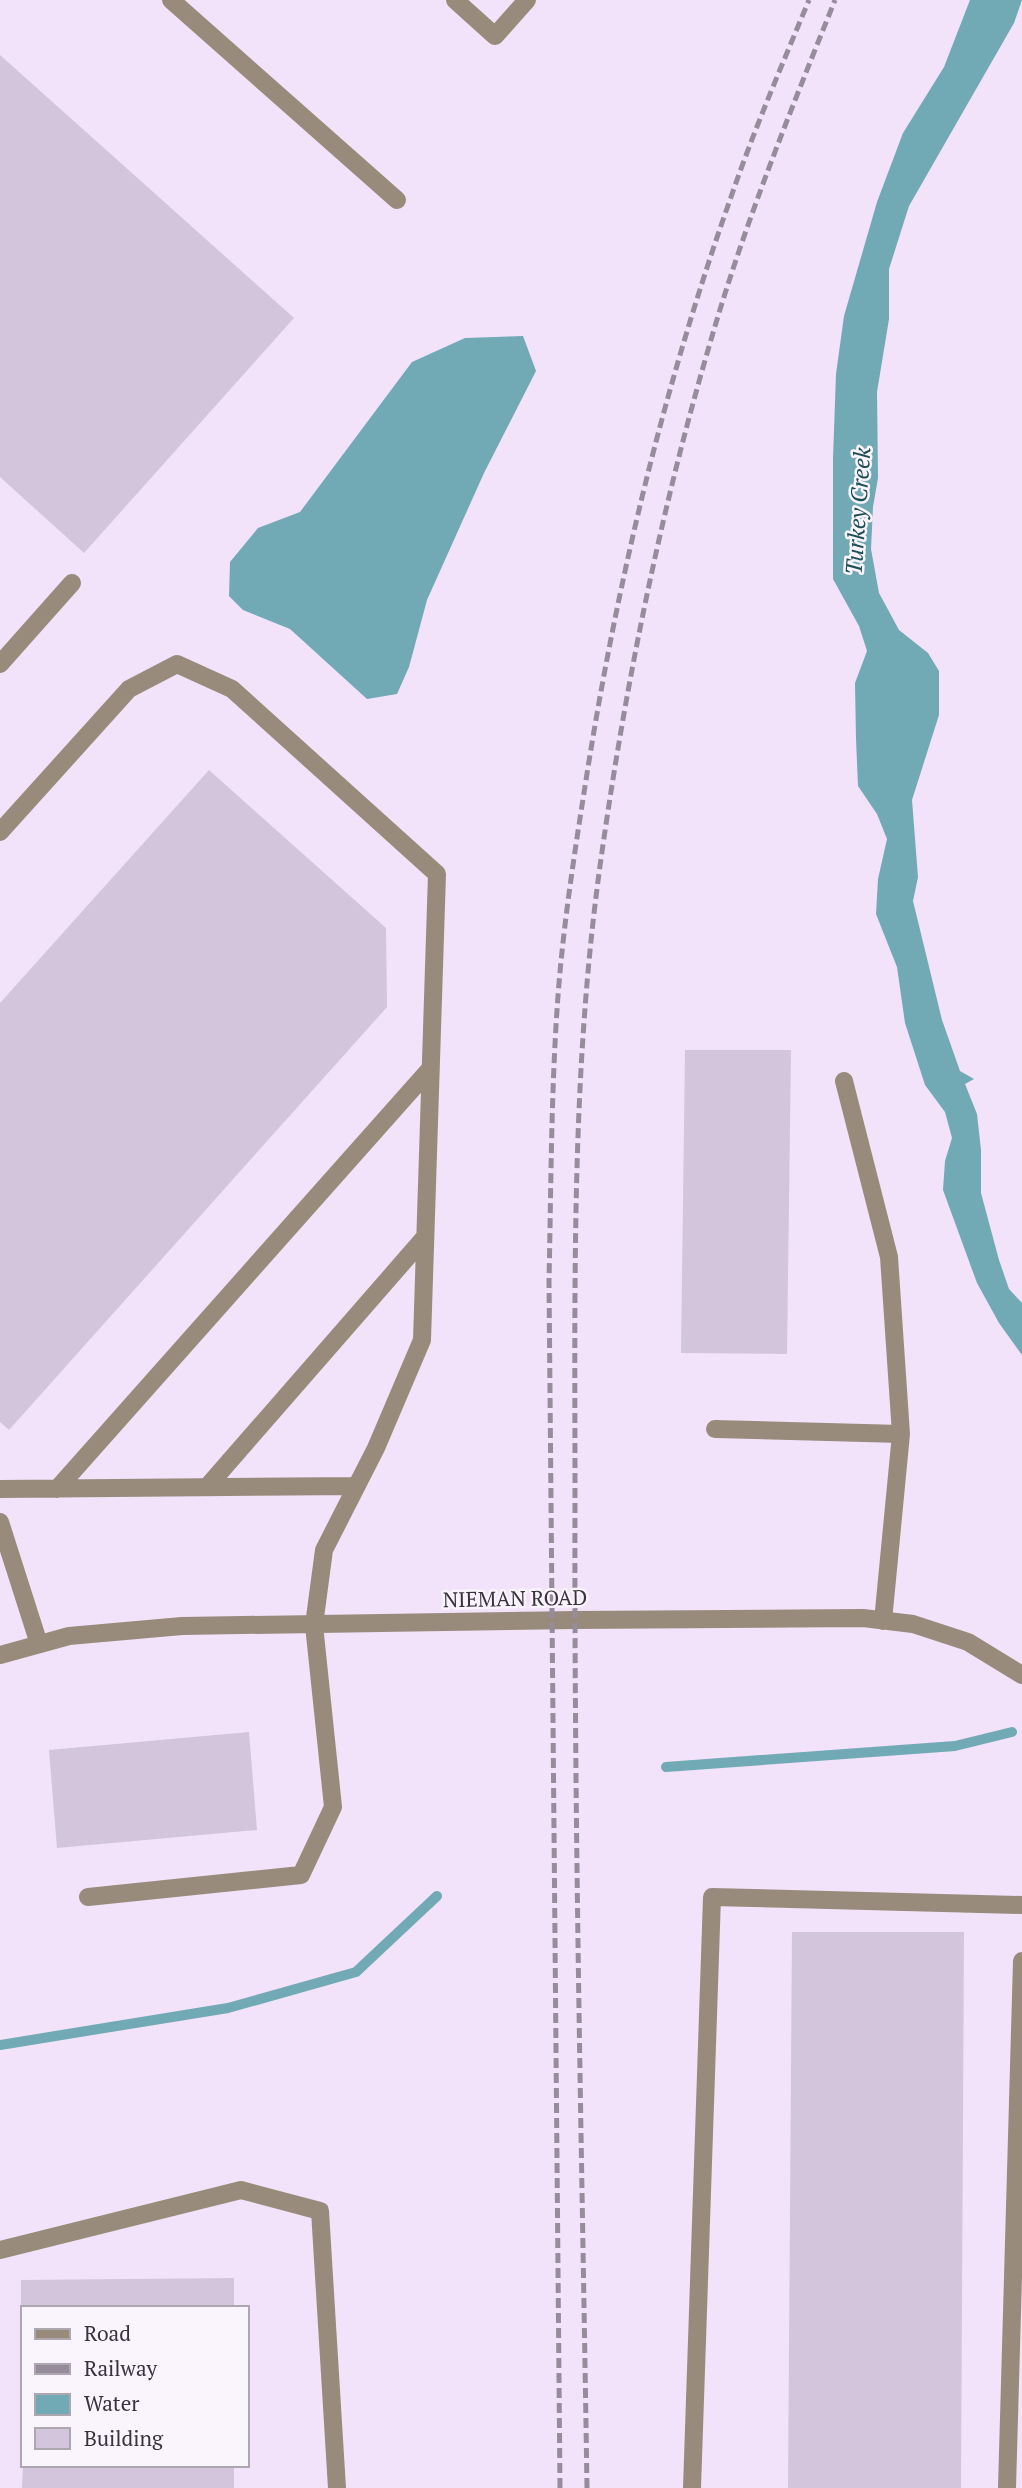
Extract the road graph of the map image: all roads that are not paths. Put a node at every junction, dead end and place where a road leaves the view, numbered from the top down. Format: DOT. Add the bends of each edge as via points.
graph roads {
  1 [pos="171,0"];
  2 [pos="454,0"];
  3 [pos="527,0"];
  4 [pos="397,200"];
  5 [pos="72,583"];
  6 [pos="0,664"];
  7 [pos="0,832"];
  8 [pos="430,1069"];
  9 [pos="844,1081"];
  10 [pos="425,1237"];
  11 [pos="715,1429"];
  12 [pos="901,1434"];
  13 [pos="356,1486"];
  14 [pos="207,1487"];
  15 [pos="0,1489"];
  16 [pos="57,1489"];
  17 [pos="0,1522"];
  18 [pos="883,1621"];
  19 [pos="314,1625"];
  20 [pos="39,1644"];
  21 [pos="0,1655"];
  22 [pos="1022,1675"];
  23 [pos="88,1897"];
  24 [pos="1022,1905"];
  25 [pos="1022,1962"];
  26 [pos="0,2250"];
  27 [pos="337,2488"];
  28 [pos="692,2488"];
  29 [pos="1007,2488"];
  1 -- 4 [label="street"];
  2 -- 3 [label="street" via="495,36"];
  5 -- 6 [label="street"];
  7 -- 8 [label="street" via="129,689 177,664 232,688 436,874"];
  8 -- 10 [label="street"];
  8 -- 16 [label="street"];
  9 -- 12 [label="street" via="889,1257"];
  10 -- 13 [label="street" via="422,1340"];
  10 -- 14 [label="street"];
  11 -- 12 [label="street"];
  12 -- 18 [label="street"];
  13 -- 14 [label="street"];
  13 -- 19 [label="street" via="324,1550"];
  14 -- 16 [label="street"];
  15 -- 16 [label="street"];
  17 -- 20 [label="street"];
  18 -- 19 [label="street, NIEMAN ROAD"];
  18 -- 22 [label="street, NIEMAN ROAD" via="913,1624 968,1642"];
  19 -- 20 [label="street, NIEMAN ROAD" via="181,1626 69,1636"];
  19 -- 23 [label="street" via="332,1807 301,1875"];
  20 -- 21 [label="street, NIEMAN ROAD"];
  24 -- 28 [label="street" via="712,1897"];
  25 -- 29 [label="street"];
  26 -- 27 [label="street" via="241,2190 320,2211"];
}
